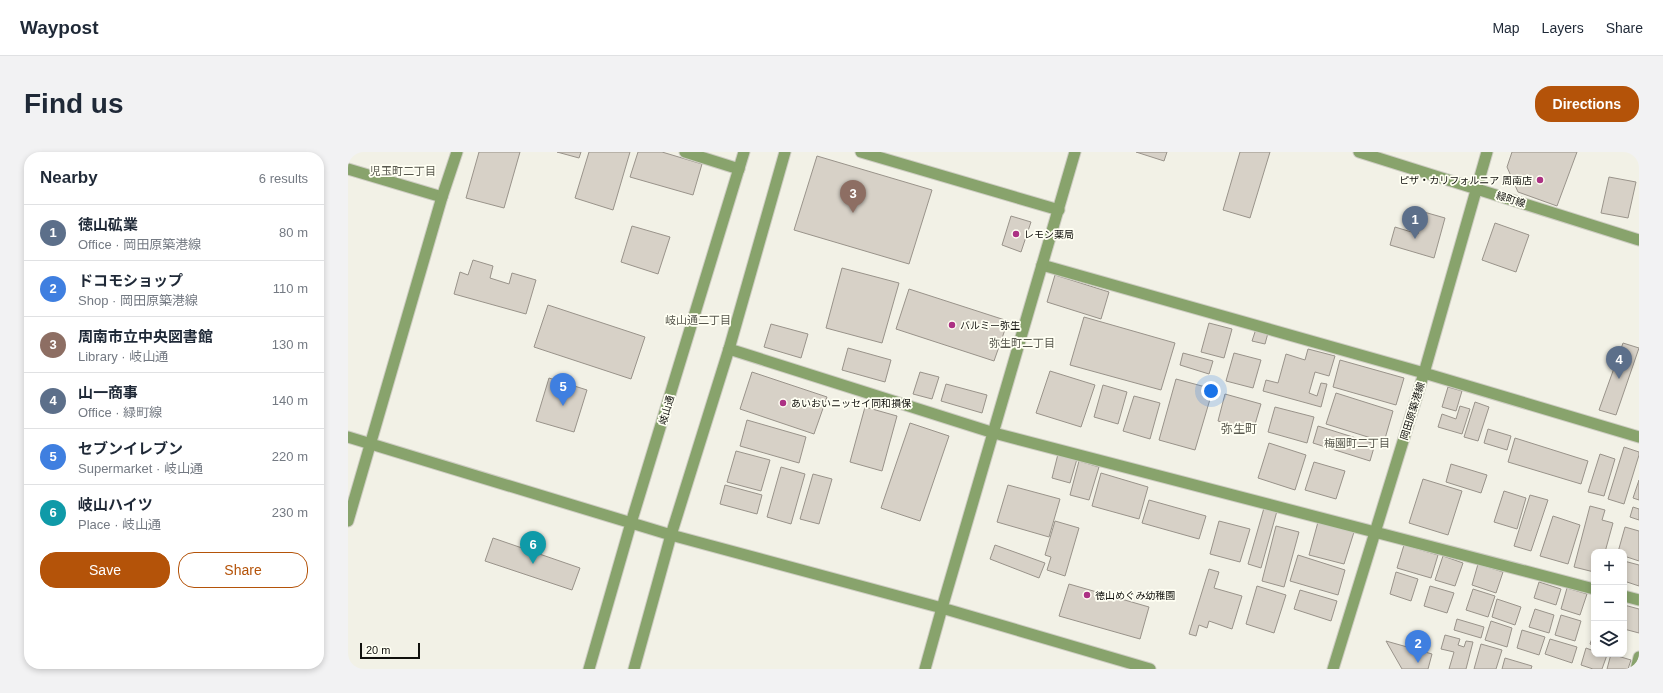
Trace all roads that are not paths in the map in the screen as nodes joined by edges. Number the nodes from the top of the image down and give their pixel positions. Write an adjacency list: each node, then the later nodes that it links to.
1 (457, 152): 12 (street)
2 (685, 152): 10 (street)
3 (744, 152): 10 (street, 岐山通)
4 (784, 152): 16 (street)
5 (861, 152): 13 (street)
6 (1075, 152): 13 (street)
7 (1359, 152): 11 (street, 緑町線)
8 (1487, 152): 11 (street, 岡田原築港線)
9 (348, 169): 12 (street)
10 (739, 169): 23 (street, 岐山通)
11 (1476, 188): 14 (street, 緑町線); 17 (street, 岡田原築港線)
12 (442, 197): 21 (street)
13 (1059, 210): 15 (street)
14 (1639, 240)
15 (1042, 265): 17 (street); 18 (street)
16 (729, 349): 18 (street); 25 (street)
17 (1424, 373): 20 (street); 24 (street, 岡田原築港線)
18 (994, 433): 24 (street); 29 (street)
19 (348, 437): 21 (street)
20 (1639, 437)
21 (372, 443): 22 (street); 23 (street)
22 (348, 520)
23 (631, 523): 25 (street); 31 (street, 岐山通)
24 (1376, 533): 26 (street); 35 (street, 岡田原築港線)
25 (670, 534): 29 (street); 32 (street)
26 (1591, 587)
27 (1627, 597): 28 (street)
28 (1639, 600)
29 (942, 608): 33 (street); 34 (street)
30 (1639, 657): 36 (street)
31 (589, 669)
32 (634, 669)
33 (925, 669)
34 (1150, 669)
35 (1333, 669)
36 (1636, 669)

